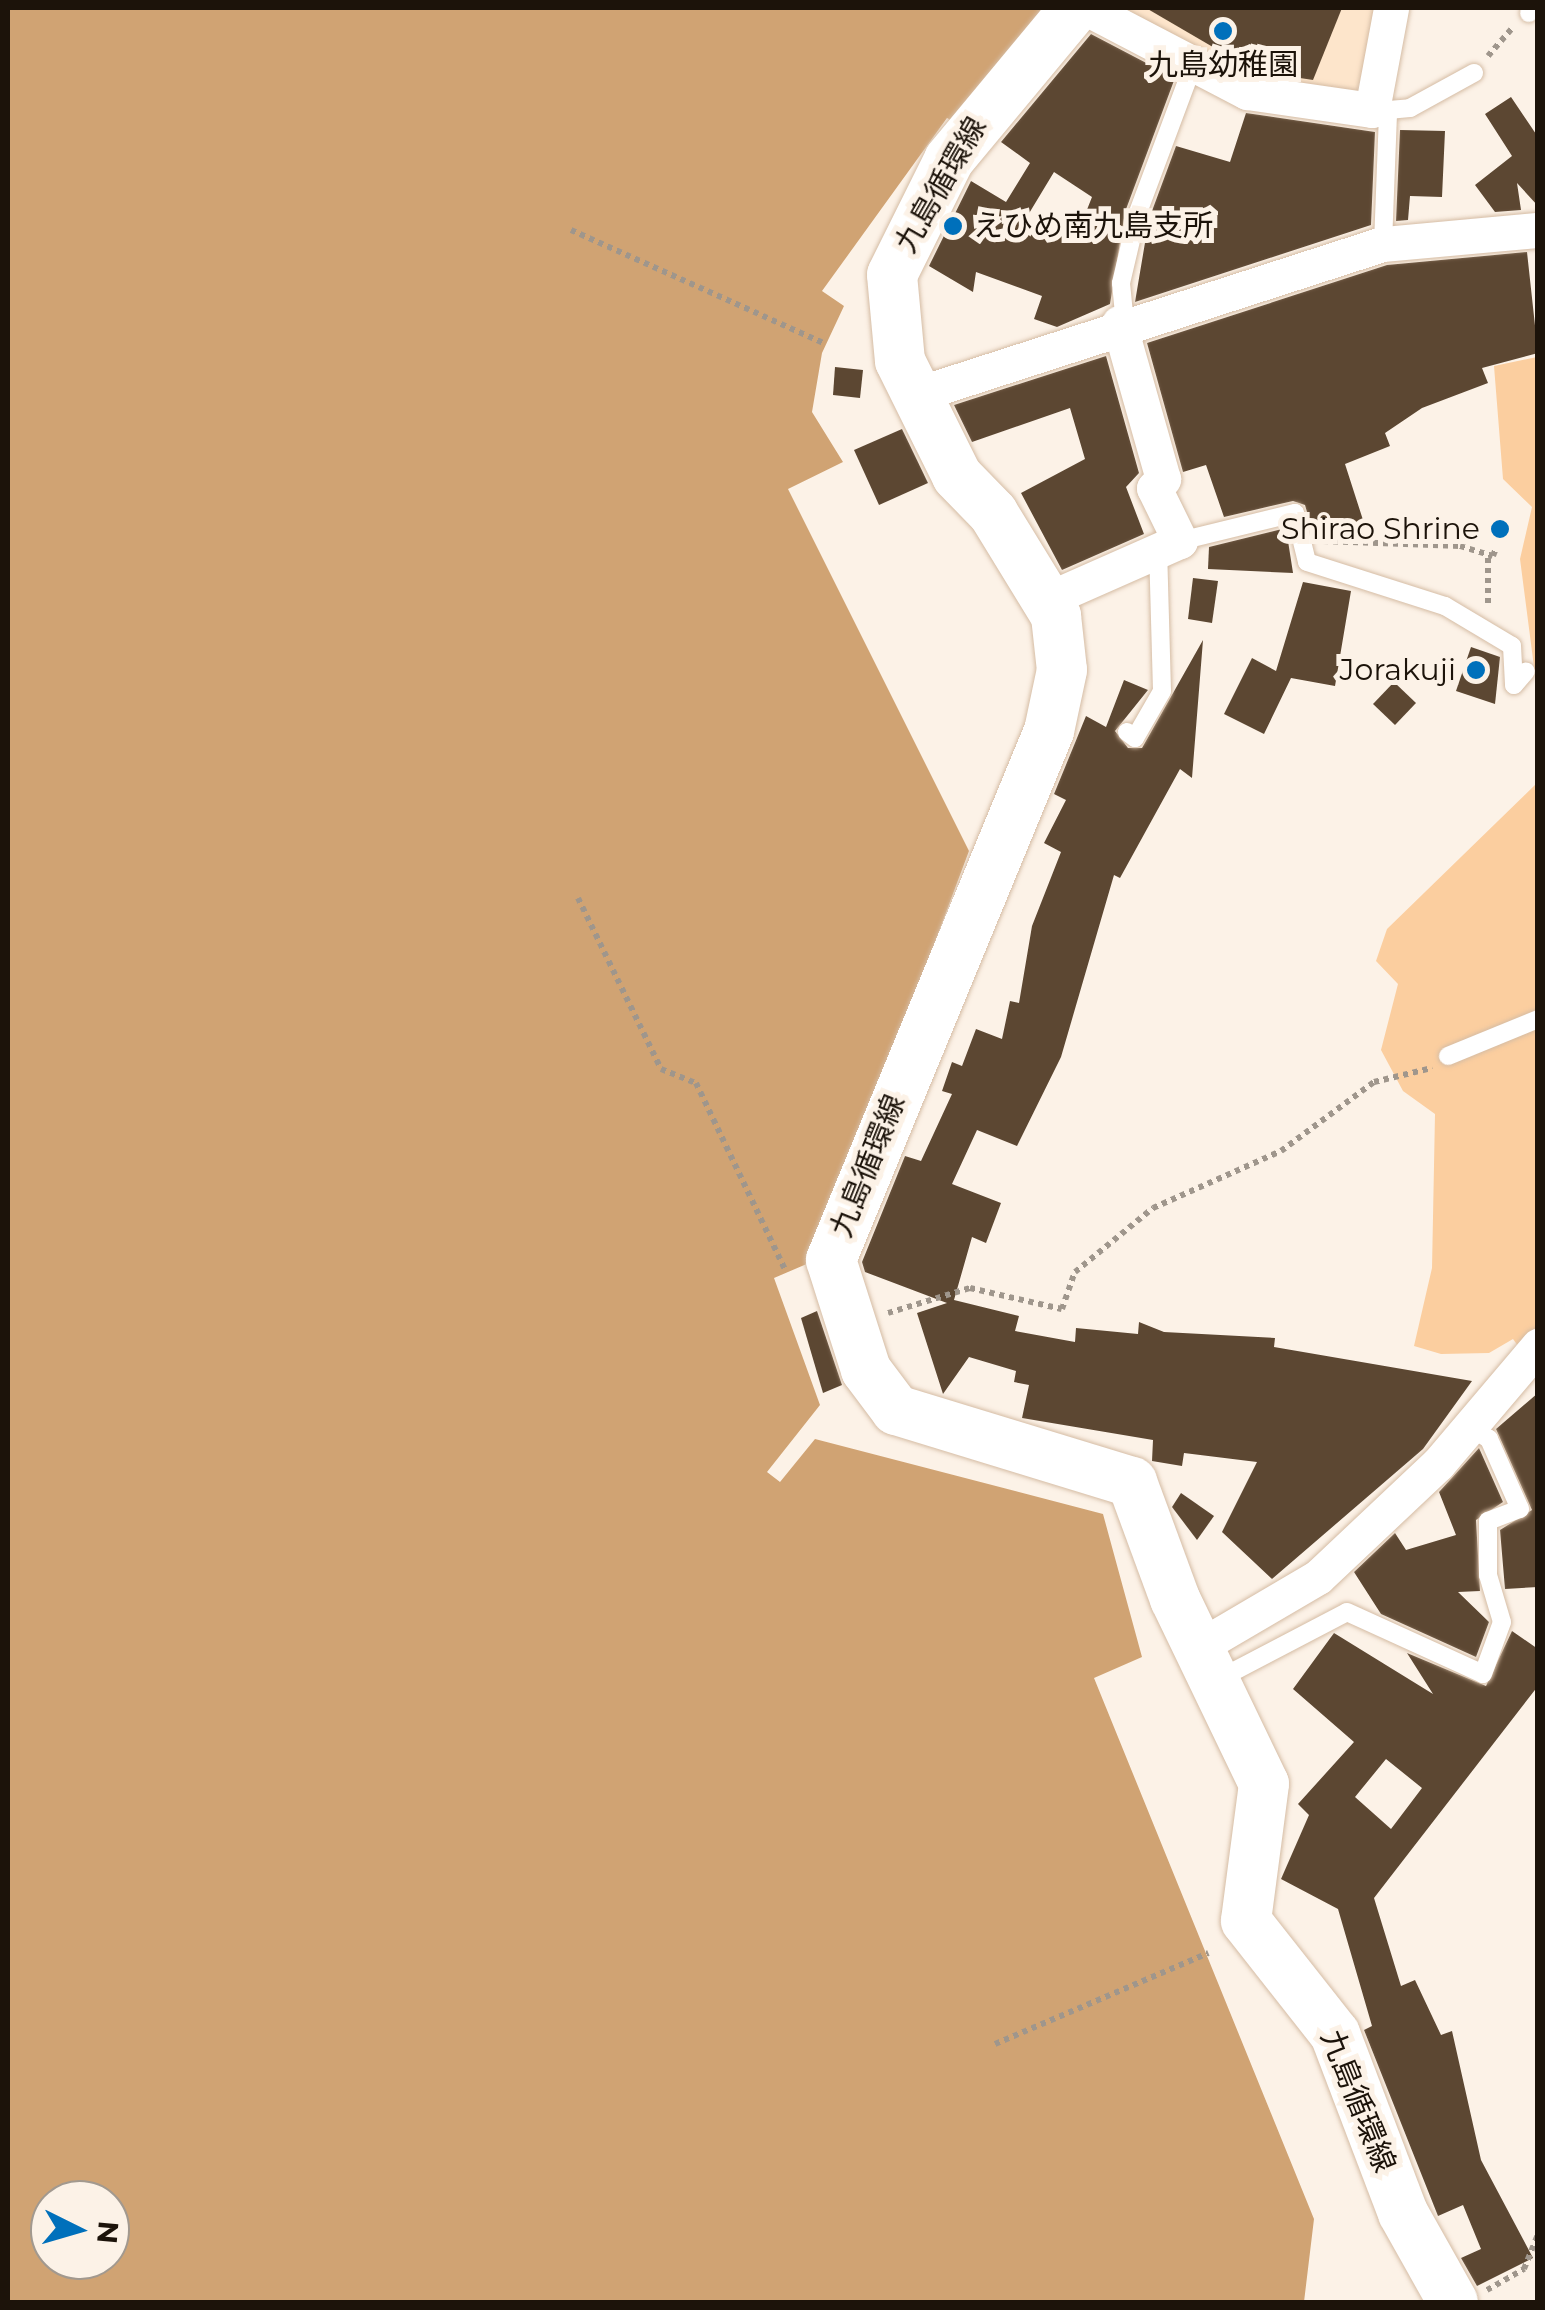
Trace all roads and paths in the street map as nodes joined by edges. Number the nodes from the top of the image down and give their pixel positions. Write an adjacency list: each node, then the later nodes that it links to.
1 (1075, 8): 13 (main road, 九島循環線)
2 (1086, 8): 5 (street)
3 (1391, 8): 7 (street)
4 (1530, 10): 6 (path)
5 (1192, 68): 7 (street); 11 (lane)
6 (1474, 72): 7 (lane)
7 (1380, 111): 10 (lane)
8 (572, 230): 12 (path)
9 (1538, 230): 10 (street)
10 (1382, 244): 11 (street)
11 (1122, 324): 13 (street); 15 (street)
12 (826, 344)
13 (915, 395): 19 (main road, 九島循環線)
14 (1307, 540): 15 (lane); 17 (path); 20 (lane)
15 (1169, 546): 19 (street); 21 (lane)
16 (1496, 548): 17 (path)
17 (1488, 554): 18 (path)
18 (1484, 568)
19 (1046, 600): 26 (main road, 九島循環線)
20 (1526, 672)
21 (1127, 732)
22 (578, 898): 25 (path)
23 (1538, 1020): 24 (lane)
24 (1448, 1056): 26 (path)
25 (786, 1272)
26 (849, 1325): 30 (main road, 九島循環線)
27 (1538, 1346): 28 (street)
28 (1468, 1426): 29 (lane); 30 (street)
29 (1529, 1507): 30 (lane)
30 (1206, 1665): 34 (main road, 九島循環線)
31 (1208, 1953): 32 (path)
32 (995, 2044)
33 (1538, 2236): 34 (path)
34 (1466, 2298)

